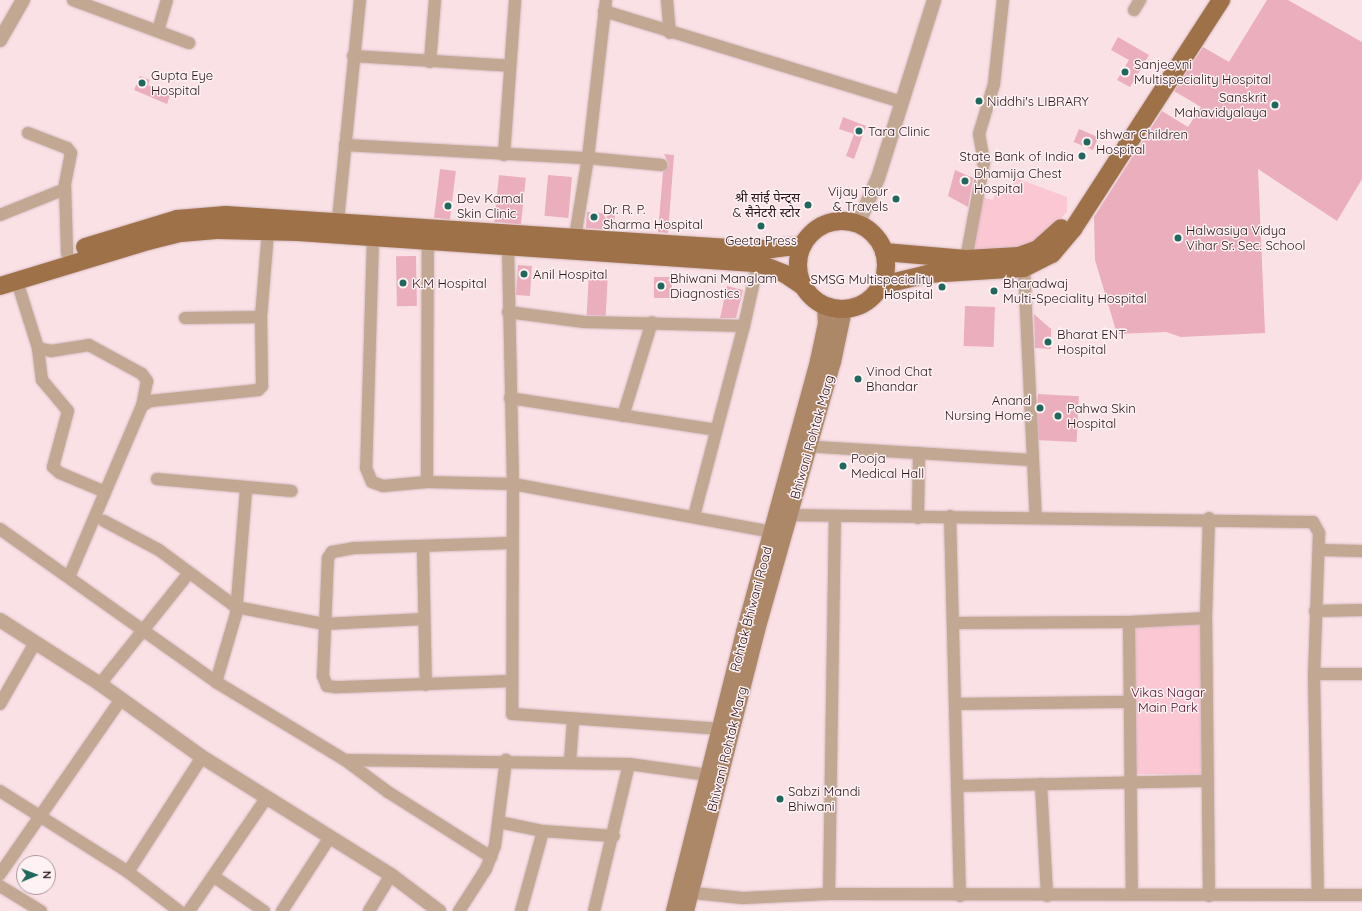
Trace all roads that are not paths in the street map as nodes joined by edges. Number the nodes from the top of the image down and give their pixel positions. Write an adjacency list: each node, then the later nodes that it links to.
1 (23, 0): 15 (street)
2 (73, 0): 13 (street)
3 (167, 0): 13 (street)
4 (360, 0): 17 (street)
5 (435, 0): 18 (street)
6 (516, 0): 19 (street)
7 (667, 0): 14 (street)
8 (934, 0): 20 (street)
9 (1003, 0): 38 (street)
10 (1209, 0): 38 (main road)
11 (1221, 0): 40 (main road)
12 (605, 6): 14 (street); 24 (street)
13 (158, 31): 16 (street)
14 (670, 33): 20 (street)
15 (0, 40)
16 (189, 43)
17 (353, 56): 18 (street); 22 (street)
18 (430, 62): 19 (street)
19 (510, 66): 23 (street)
20 (902, 102): 29 (street)
21 (28, 133): 26 (street)
22 (345, 145): 23 (street); 28 (street)
23 (504, 155): 24 (street)
24 (588, 158): 25 (street); 33 (street)
25 (662, 165)
26 (65, 189): 27 (street); 37 (street)
27 (0, 215)
28 (338, 220): 31 (main road); 37 (main road)
29 (858, 224): 34 (main road); 36 (main road)
30 (268, 231): 32 (main road); 42 (main road); 48 (street)
31 (428, 234): 32 (main road); 33 (main road); 35 (main road); 61 (street)
32 (373, 238): 61 (street)
33 (575, 238): 34 (main road)
34 (803, 245): 44 (main road)
35 (508, 246): 39 (main road); 47 (street)
36 (884, 252): 38 (main road); 43 (main road)
37 (67, 253): 41 (main road)
38 (966, 259)
39 (758, 263): 44 (main road); 51 (street)
40 (1024, 268): 43 (main road); 59 (street)
41 (0, 274)
42 (8, 283): 52 (street)
43 (882, 285): 46 (main road)
44 (803, 286): 45 (main road)
45 (825, 306): 46 (main road); 57 (main road)
46 (844, 310): 57 (main road, Bhiwani Rohtak Marg)
47 (508, 312): 50 (street); 53 (street)
48 (261, 317): 49 (street); 54 (street)
49 (185, 318)
50 (652, 322): 51 (street); 55 (street)
51 (744, 326): 56 (street)
52 (38, 348): 54 (street); 65 (street)
53 (510, 398): 55 (street); 62 (street)
54 (142, 406): 65 (street)
55 (623, 416): 56 (street)
56 (716, 430): 67 (street)
57 (801, 446): 58 (street); 66 (main road, Bhiwani Rohtak Marg)
58 (919, 453): 59 (street); 70 (street)
59 (1033, 460): 71 (street)
60 (157, 479): 63 (street)
61 (427, 482): 62 (street)
62 (513, 484): 67 (street); 76 (street)
63 (246, 489): 64 (street); 82 (street)
64 (290, 491)
65 (105, 492): 81 (street)
66 (783, 515): 69 (street); 75 (main road, Rohtak Bhiwani Road); 128 (main road, Bhiwani Rohtak Marg)
67 (694, 516): 75 (street)
68 (950, 516): 70 (street); 71 (street); 89 (street)
69 (835, 517): 70 (street); 130 (street)
70 (918, 518)
71 (1036, 518): 72 (street)
72 (1209, 518): 78 (street); 85 (street)
73 (104, 521): 80 (street)
74 (0, 529): 81 (street)
75 (772, 532): 104 (main road, Rohtak Bhiwani Road)
76 (512, 544): 77 (street); 96 (street)
77 (423, 547): 86 (street); 90 (street)
78 (1319, 550): 79 (street); 84 (street)
79 (1362, 551)
80 (189, 573): 82 (street); 91 (street)
81 (68, 577): 91 (street)
82 (236, 607): 90 (street); 95 (street)
83 (1362, 610): 84 (street)
84 (1315, 611): 93 (street)
85 (1206, 618): 88 (street); 111 (street)
86 (424, 619): 90 (street); 98 (street)
87 (0, 620): 92 (street)
88 (1129, 622): 89 (street); 100 (street)
89 (953, 623): 102 (street)
90 (324, 624): 98 (street)
91 (143, 629): 95 (street); 97 (street)
92 (35, 643): 97 (street); 101 (street)
93 (1314, 674): 94 (street); 131 (street)
94 (1362, 674)
95 (216, 682): 106 (street)
96 (511, 682): 98 (street); 103 (street)
97 (100, 684): 99 (street)
98 (426, 685)
99 (120, 701): 105 (street); 117 (street)
100 (1130, 702): 102 (street); 112 (street)
101 (0, 704)
102 (956, 704): 114 (street)
103 (573, 721): 104 (street); 108 (street)
104 (719, 729): 110 (main road, Rohtak Bhiwani Road)
105 (202, 757): 116 (street); 123 (street)
106 (345, 760): 107 (street); 122 (street)
107 (506, 760): 108 (street); 118 (street)
108 (570, 762): 109 (street)
109 (629, 764): 110 (street); 120 (street)
110 (708, 775): 128 (main road, Rohtak Bhiwani Road)
111 (1207, 781): 112 (street); 135 (street)
112 (1131, 782): 113 (street); 129 (street)
113 (1041, 784): 114 (street); 134 (street)
114 (958, 786): 133 (street)
115 (0, 791): 117 (street)
116 (267, 797): 121 (street); 126 (street)
117 (40, 817): 123 (street); 124 (street)
118 (499, 822): 119 (street); 122 (street)
119 (543, 831): 120 (street); 144 (street)
120 (614, 836): 145 (street)
121 (330, 837): 125 (street); 140 (street)
122 (491, 857): 143 (street)
123 (128, 872): 137 (street)
124 (0, 874)
125 (391, 875): 141 (street); 142 (street)
126 (213, 876): 138 (street); 139 (street)
127 (0, 886): 136 (street)
128 (684, 892): 130 (street); 146 (main road, Rohtak Bhiwani Road); 147 (main road, Bhiwani Rohtak Marg)
129 (1132, 893): 134 (street); 135 (street)
130 (829, 894): 133 (street)
131 (1318, 895): 132 (street); 135 (street)
132 (1362, 895)
133 (960, 896): 134 (street)
134 (1047, 896)
135 (1209, 896)
136 (41, 911)
137 (179, 911)
138 (189, 911)
139 (264, 911)
140 (282, 911)
141 (369, 911)
142 (439, 911)
143 (459, 911)
144 (521, 911)
145 (594, 911)
146 (674, 911)
147 (686, 911)

